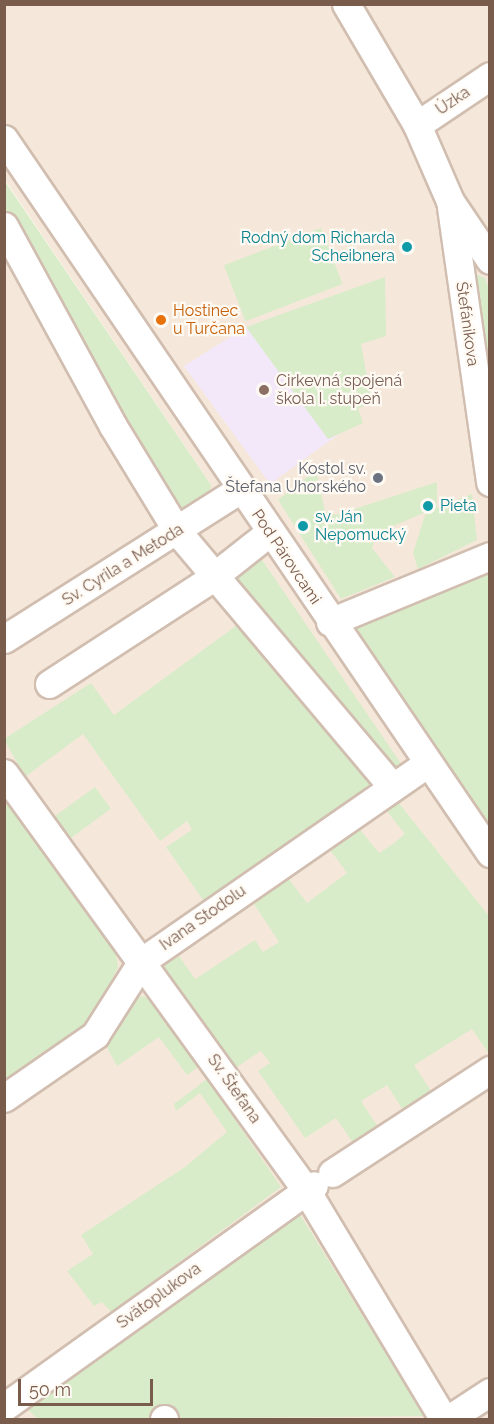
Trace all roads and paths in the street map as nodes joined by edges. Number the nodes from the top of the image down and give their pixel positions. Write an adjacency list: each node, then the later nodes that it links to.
1 (346, 4): 3 (street, Štefánikova)
2 (489, 76): 3 (street, Úzka)
3 (417, 125): 5 (street, Štefánikova)
4 (4, 139): 10 (street, Pod Párovcami)
5 (450, 201): 7 (street, Štefánikova); 8 (street, Štefánikova)
6 (4, 226): 11 (street)
7 (489, 260)
8 (484, 406): 9 (street, Štefánikova)
9 (489, 482)
10 (240, 489): 11 (street, Sv. Cyrila a Metoda); 12 (street, Pod Párovcami)
11 (177, 531): 14 (street); 16 (street, Sv. Cyrila a Metoda)
12 (270, 532): 14 (street); 15 (street, Pod Párovcami)
13 (489, 556): 15 (street)
14 (215, 575): 17 (street); 20 (street)
15 (330, 622): 18 (street, Pod Párovcami)
16 (4, 639)
17 (49, 684)
18 (428, 763): 20 (street, Ivana Stodolu); 21 (street, Pod Párovcami)
19 (4, 773): 22 (street, Sv. Štefana)
20 (392, 786): 22 (street, Ivana Stodolu)
21 (489, 853)
22 (142, 961): 24 (street, Ivana Stodolu); 25 (street, Sv. Štefana)
23 (489, 1070): 25 (street, Svätoplukova)
24 (4, 1098)
25 (317, 1182): 27 (street, Svätoplukova); 30 (street, Sv. Štefana)
26 (489, 1392): 30 (street)
27 (4, 1407)
28 (4, 1413): 29 (street)
29 (12, 1419)
30 (446, 1419)

